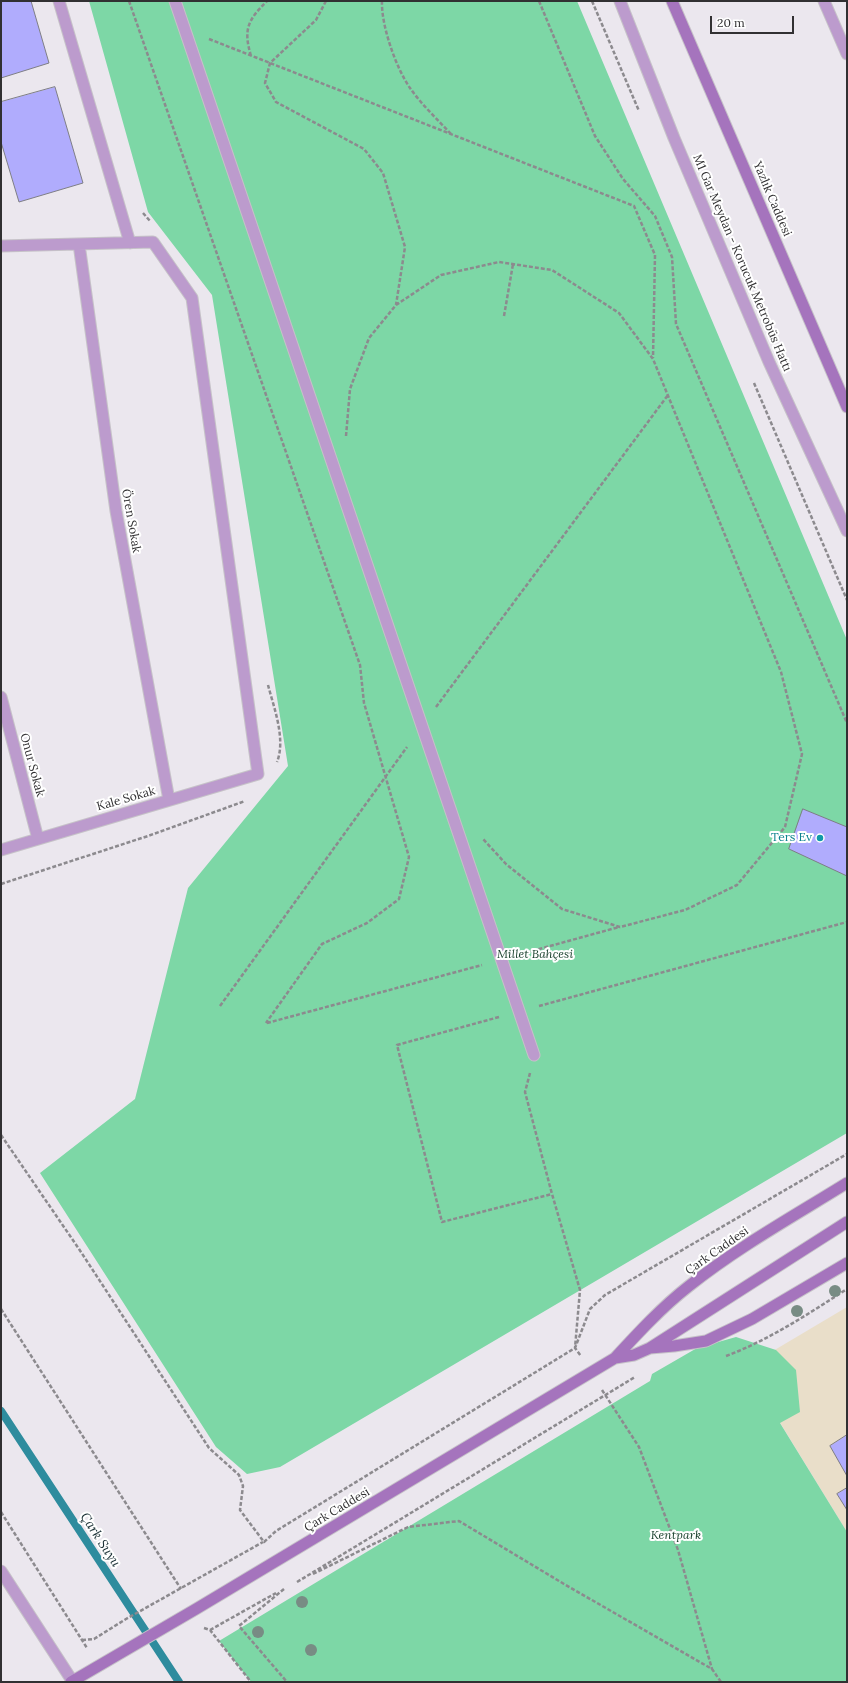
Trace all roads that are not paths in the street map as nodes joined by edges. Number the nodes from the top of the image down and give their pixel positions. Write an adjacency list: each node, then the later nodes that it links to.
1 (58, 1): 7 (street)
2 (175, 1): 16 (street)
3 (620, 1): 11 (street, M1 Gar Meydan - Korucuk Metrobüs Hattı)
4 (672, 1): 10 (main road, Yazlık Caddesi)
5 (824, 1): 6 (street)
6 (847, 54)
7 (130, 243): 8 (street); 13 (street, Kale Sokak)
8 (79, 244): 9 (street); 13 (street, Ören Sokak)
9 (1, 246)
10 (847, 407)
11 (847, 531)
12 (1, 697): 14 (street, Onur Sokak)
13 (169, 800): 14 (street, Kale Sokak)
14 (38, 839): 15 (street, Kale Sokak)
15 (1, 850)
16 (534, 1055)
17 (847, 1183): 21 (main road, Çark Caddesi)
18 (847, 1222): 20 (main road, Çark Caddesi)
19 (847, 1263): 20 (main road)
20 (650, 1348): 21 (main road, Çark Caddesi)
21 (616, 1358): 23 (main road, Çark Caddesi)
22 (1, 1571): 23 (street)
23 (72, 1682)

